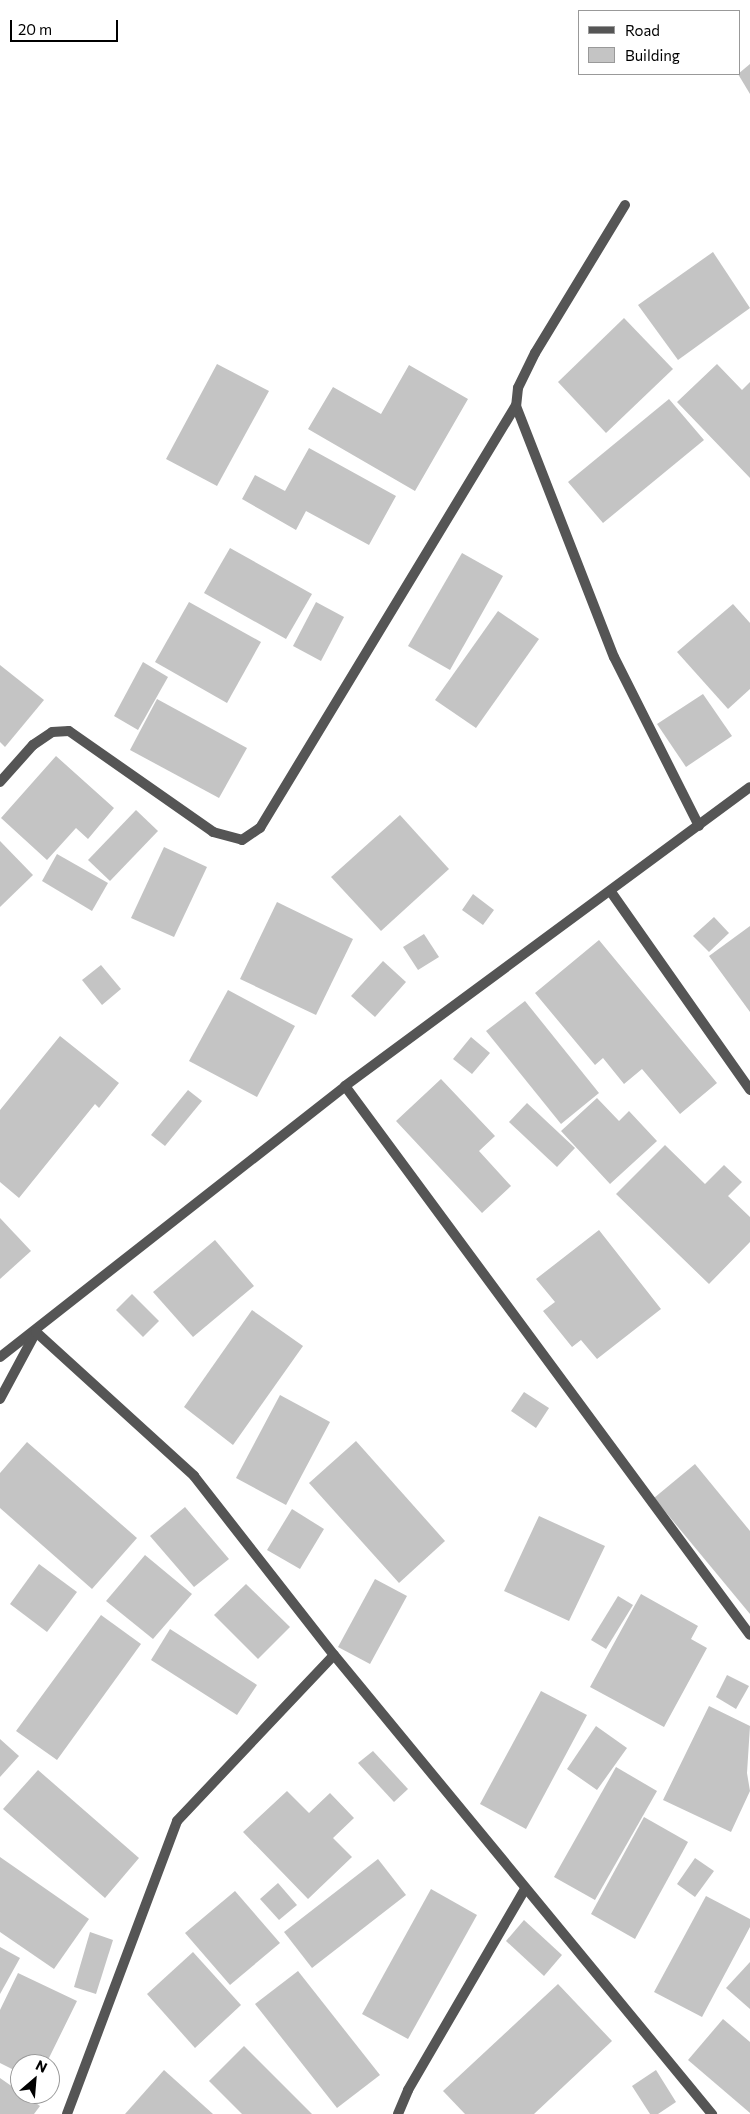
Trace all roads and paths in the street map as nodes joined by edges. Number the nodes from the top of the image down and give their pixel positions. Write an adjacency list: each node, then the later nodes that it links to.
1 (624, 205): 2 (street)
2 (516, 406): 3 (street); 5 (street)
3 (0, 782)
4 (750, 787): 5 (street)
5 (699, 826): 6 (street)
6 (611, 892): 7 (street); 8 (street)
7 (345, 1086): 9 (street); 12 (street)
8 (750, 1090)
9 (36, 1332): 10 (street); 11 (street); 13 (street)
10 (0, 1357)
11 (0, 1399)
12 (750, 1635)
13 (334, 1654): 14 (street); 15 (street)
14 (525, 1889): 16 (street); 17 (street)
15 (67, 2114)
16 (398, 2114)
17 (712, 2114)

